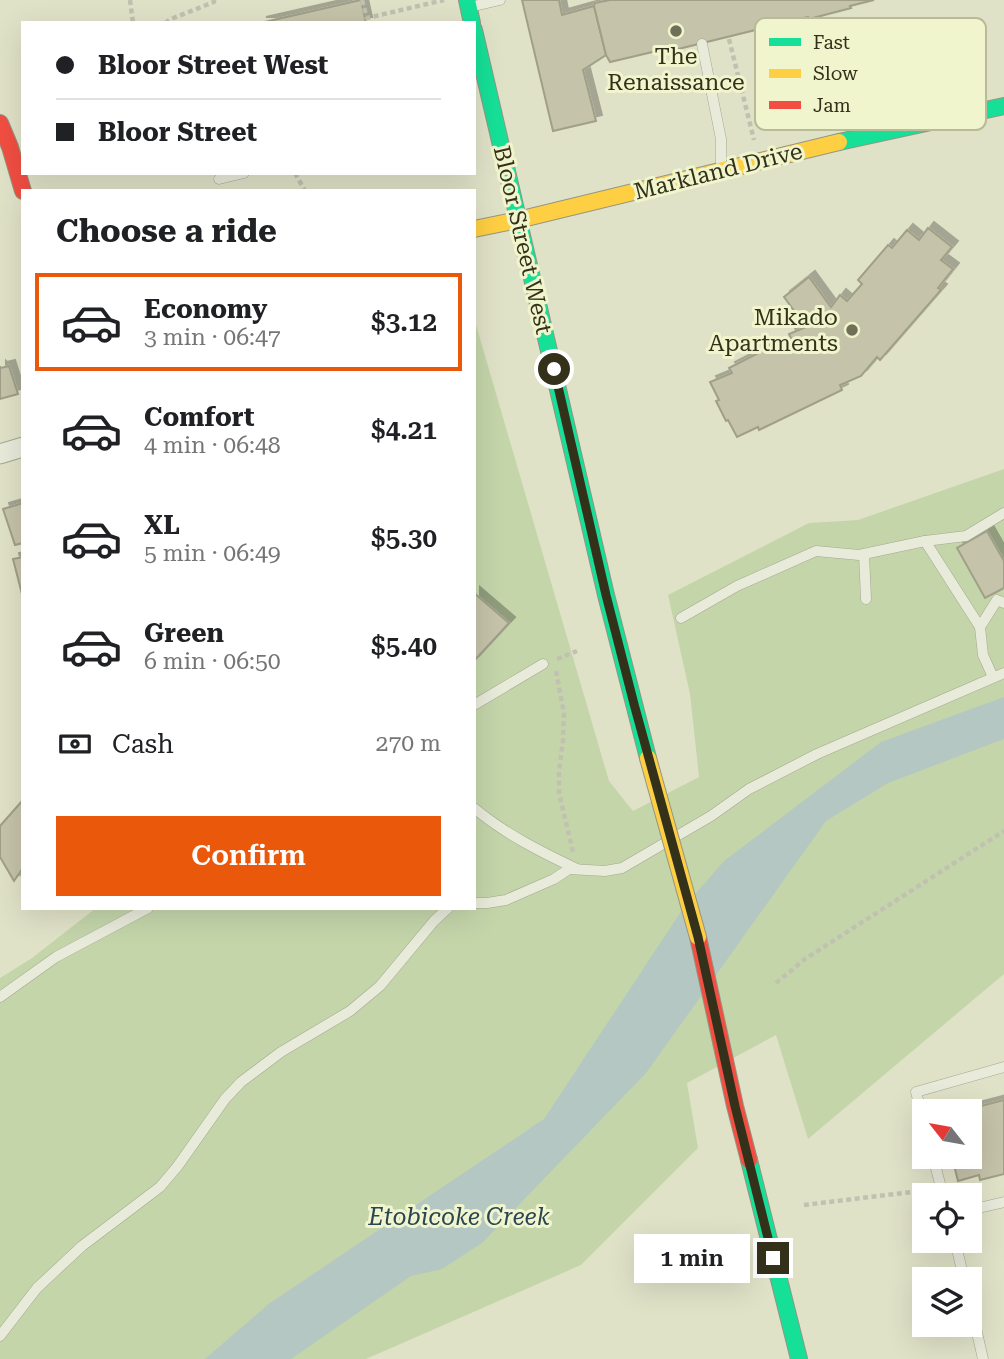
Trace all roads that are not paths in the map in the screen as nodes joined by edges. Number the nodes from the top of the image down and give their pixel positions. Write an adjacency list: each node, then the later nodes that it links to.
1 (500, 0): 2 (lane)
2 (470, 10)
3 (476, 39): 11 (main road, Bloor Street West)
4 (702, 44): 9 (lane)
5 (1004, 106): 6 (main road, Markland Drive)
6 (986, 110)
7 (0, 123): 10 (main road)
8 (893, 130): 9 (main road, Markland Drive)
9 (721, 171): 11 (main road, Markland Drive)
10 (22, 189)
11 (518, 220): 12 (main road, Markland Drive); 38 (main road, Bloor Street West, bridge)
12 (476, 229)
13 (21, 448): 14 (street)
14 (0, 454)
15 (1004, 513): 16 (lane)
16 (925, 541): 17 (lane); 21 (lane)
17 (864, 554): 18 (lane); 20 (lane)
18 (866, 599)
19 (1004, 603): 21 (lane)
20 (681, 618)
21 (979, 627): 24 (lane)
22 (543, 664): 25 (lane)
23 (1004, 673): 24 (lane)
24 (993, 677): 27 (lane)
25 (476, 704)
26 (476, 810): 27 (lane)
27 (577, 870): 28 (lane)
28 (476, 903)
29 (144, 910): 31 (lane)
30 (446, 910): 36 (lane)
31 (0, 997)
32 (1004, 1068): 33 (lane)
33 (918, 1099)
34 (1004, 1202): 35 (lane)
35 (982, 1207)
36 (0, 1336)
37 (978, 1337): 39 (lane)
38 (799, 1359)
39 (983, 1359)

